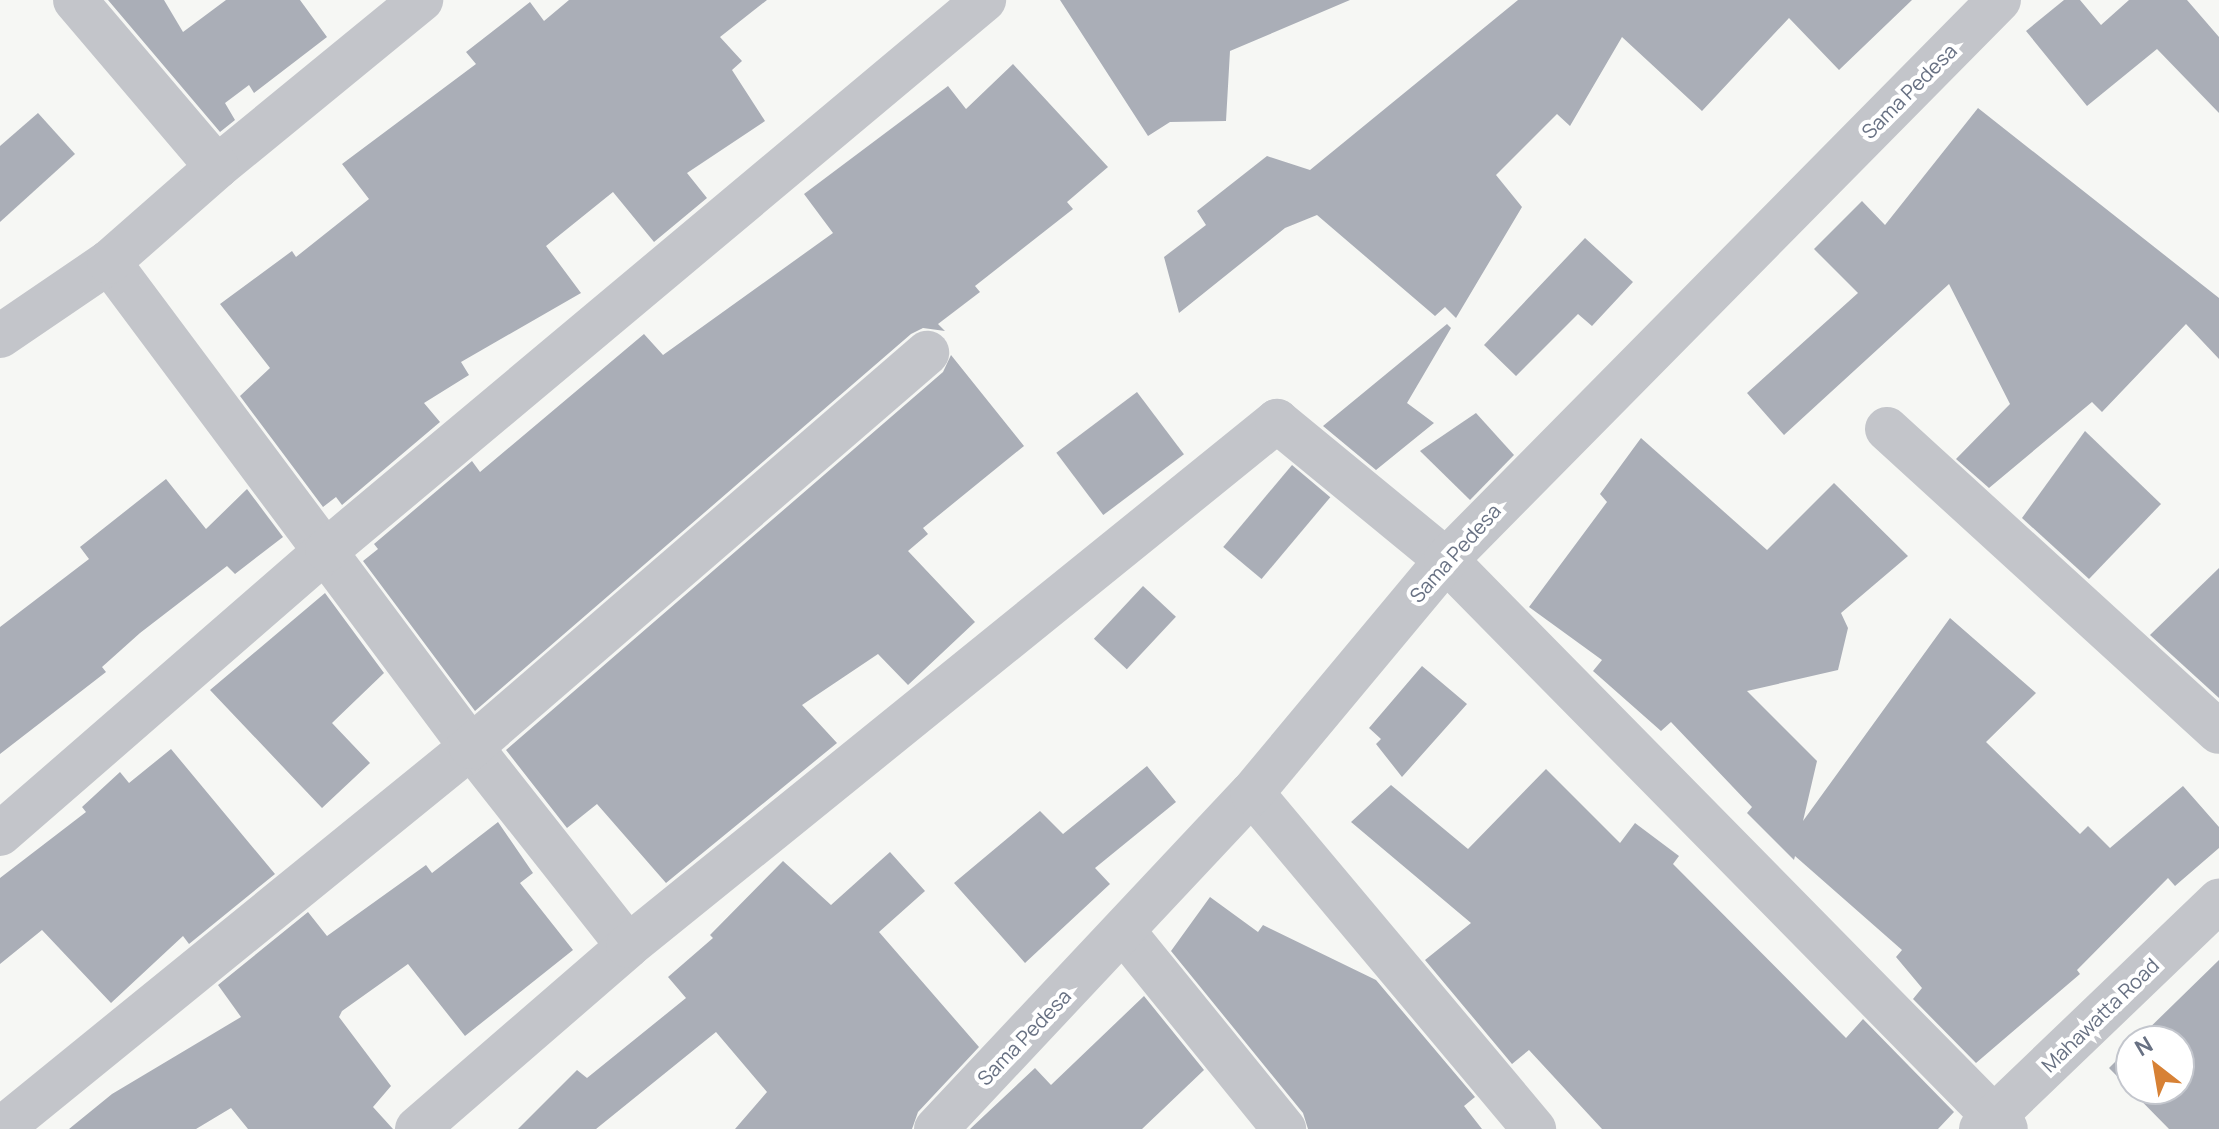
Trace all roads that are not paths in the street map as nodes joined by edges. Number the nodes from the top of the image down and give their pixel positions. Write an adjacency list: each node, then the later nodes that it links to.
1 (75, 0): 5 (street)
2 (421, 0): 5 (street)
3 (984, 0): 10 (street)
4 (1999, 0): 11 (street, Sama Pedesa)
5 (217, 167): 6 (street)
6 (109, 262): 7 (street); 10 (street)
7 (0, 336)
8 (927, 353): 13 (street)
9 (1887, 429): 12 (street)
10 (327, 550): 13 (street); 15 (street)
11 (1446, 560): 14 (street, Sama Pedesa); 18 (street); 19 (street)
12 (2219, 732)
13 (471, 747): 18 (street); 20 (street)
14 (1252, 793): 17 (street, Sama Pedesa); 24 (street)
15 (0, 834)
16 (2219, 901): 19 (street, Mahawatta Road)
17 (1124, 932): 22 (street, Sama Pedesa); 23 (street)
18 (628, 946): 21 (street)
19 (1994, 1124)
20 (1, 1129)
21 (417, 1129)
22 (936, 1129)
23 (1284, 1129)
24 (1534, 1129)

